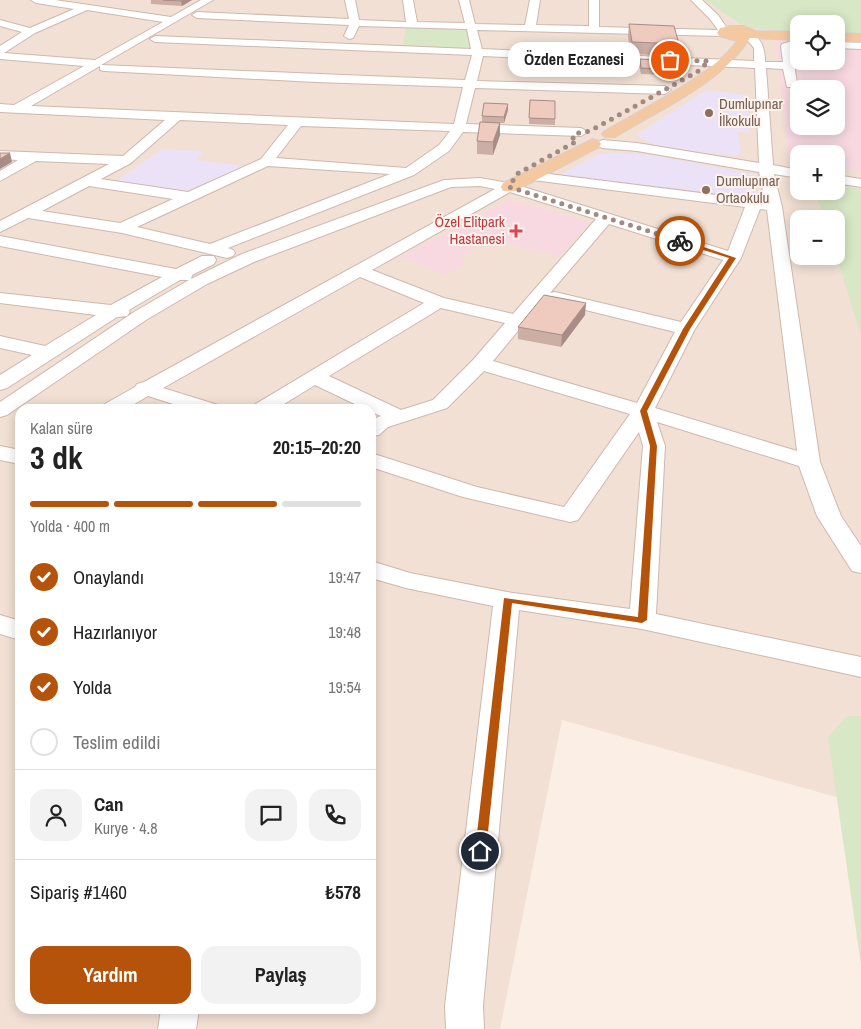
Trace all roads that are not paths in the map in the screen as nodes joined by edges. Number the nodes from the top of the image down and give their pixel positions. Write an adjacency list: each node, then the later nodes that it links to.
1 (36, 0): 10 (street)
2 (98, 0): 10 (street)
3 (350, 0): 13 (street)
4 (408, 0): 15 (street)
5 (464, 0): 16 (street)
6 (535, 0): 17 (street)
7 (594, 0): 18 (street)
8 (696, 0): 20 (street)
9 (212, 2): 11 (street); 12 (street)
10 (85, 7): 12 (street); 19 (street)
11 (197, 15): 13 (street); 25 (street)
12 (172, 20): 36 (street)
13 (355, 22): 15 (street); 29 (street)
14 (0, 24): 19 (street)
15 (412, 25): 16 (street)
16 (473, 27): 17 (street); 31 (street)
17 (530, 28): 18 (street)
18 (594, 30): 20 (street)
19 (31, 32): 30 (street)
20 (724, 33): 21 (main road); 33 (main road)
21 (749, 35): 23 (main road); 33 (main road); 34 (street)
22 (845, 37): 24 (main road)
23 (790, 38)
24 (861, 38)
25 (155, 39): 29 (street); 36 (street)
26 (790, 42): 35 (street)
27 (845, 45): 28 (street)
28 (861, 46)
29 (344, 48): 31 (street); 37 (street)
30 (0, 51)
31 (478, 53): 33 (street); 39 (street)
32 (0, 56): 36 (street)
33 (716, 62): 34 (street); 40 (main road); 48 (main road)
34 (758, 63): 35 (street); 53 (street)
35 (788, 64): 38 (street)
36 (99, 66): 37 (street); 42 (street); 43 (street)
37 (316, 79): 39 (street)
38 (790, 80)
39 (471, 84): 40 (street); 47 (street)
40 (665, 90): 48 (main road)
41 (0, 108): 42 (street)
42 (17, 108): 43 (street); 44 (street)
43 (38, 109): 45 (street)
44 (0, 115)
45 (177, 116): 46 (street); 51 (street)
46 (296, 122): 47 (street); 52 (street)
47 (459, 128): 48 (street); 55 (street)
48 (593, 137): 53 (street); 58 (main road); 64 (main road)
49 (0, 155): 50 (street)
50 (34, 156): 51 (street); 60 (street)
51 (126, 160): 61 (street)
52 (266, 162): 55 (street); 65 (street)
53 (767, 166): 54 (street); 56 (street); 67 (street)
54 (790, 167)
55 (409, 172): 73 (street)
56 (790, 172)
57 (845, 173): 59 (street)
58 (534, 176): 64 (main road); 66 (street)
59 (861, 176)
60 (0, 177)
61 (86, 181): 65 (street); 68 (street)
62 (845, 181): 63 (street)
63 (861, 183)
64 (509, 187): 69 (street); 74 (street); 76 (street)
65 (191, 196): 71 (street)
66 (754, 204): 67 (street); 75 (street)
67 (774, 207): 106 (street)
68 (25, 213): 70 (street); 71 (street)
69 (606, 217): 75 (street); 79 (street)
70 (0, 227)
71 (122, 228): 73 (street)
72 (0, 241): 77 (street)
73 (220, 250): 74 (street); 77 (street)
74 (248, 258): 78 (street)
75 (733, 258): 87 (street)
76 (360, 271): 82 (street); 93 (street)
77 (177, 275): 78 (street); 83 (street)
78 (201, 280): 84 (street)
79 (541, 293): 86 (street); 87 (street)
80 (0, 298): 81 (street)
81 (25, 301): 83 (street); 85 (street)
82 (438, 302): 86 (street); 91 (street)
83 (115, 311): 84 (street); 89 (street)
84 (140, 316): 99 (street)
85 (0, 317)
86 (518, 321): 90 (street)
87 (686, 329): 100 (street)
88 (0, 342): 89 (street)
89 (49, 353): 92 (street)
90 (480, 364): 100 (street); 101 (street)
91 (314, 377): 96 (street); 97 (street)
92 (0, 384)
93 (144, 388): 94 (street); 95 (street)
94 (118, 404)
95 (195, 404)
96 (269, 404)
97 (371, 404)
98 (376, 407): 101 (street)
99 (0, 410)
100 (643, 411): 105 (street); 106 (street); 110 (street)
101 (398, 417): 102 (street)
102 (376, 426)
103 (0, 454): 104 (street)
104 (15, 456)
105 (376, 462)
106 (809, 462): 107 (street)
107 (861, 566)
108 (376, 571): 109 (street)
109 (508, 600): 110 (street); 116 (street)
110 (642, 620): 113 (street)
111 (0, 624): 112 (street)
112 (15, 629)
113 (861, 667)
114 (179, 1014): 115 (street)
115 (177, 1029)
116 (465, 1029)

